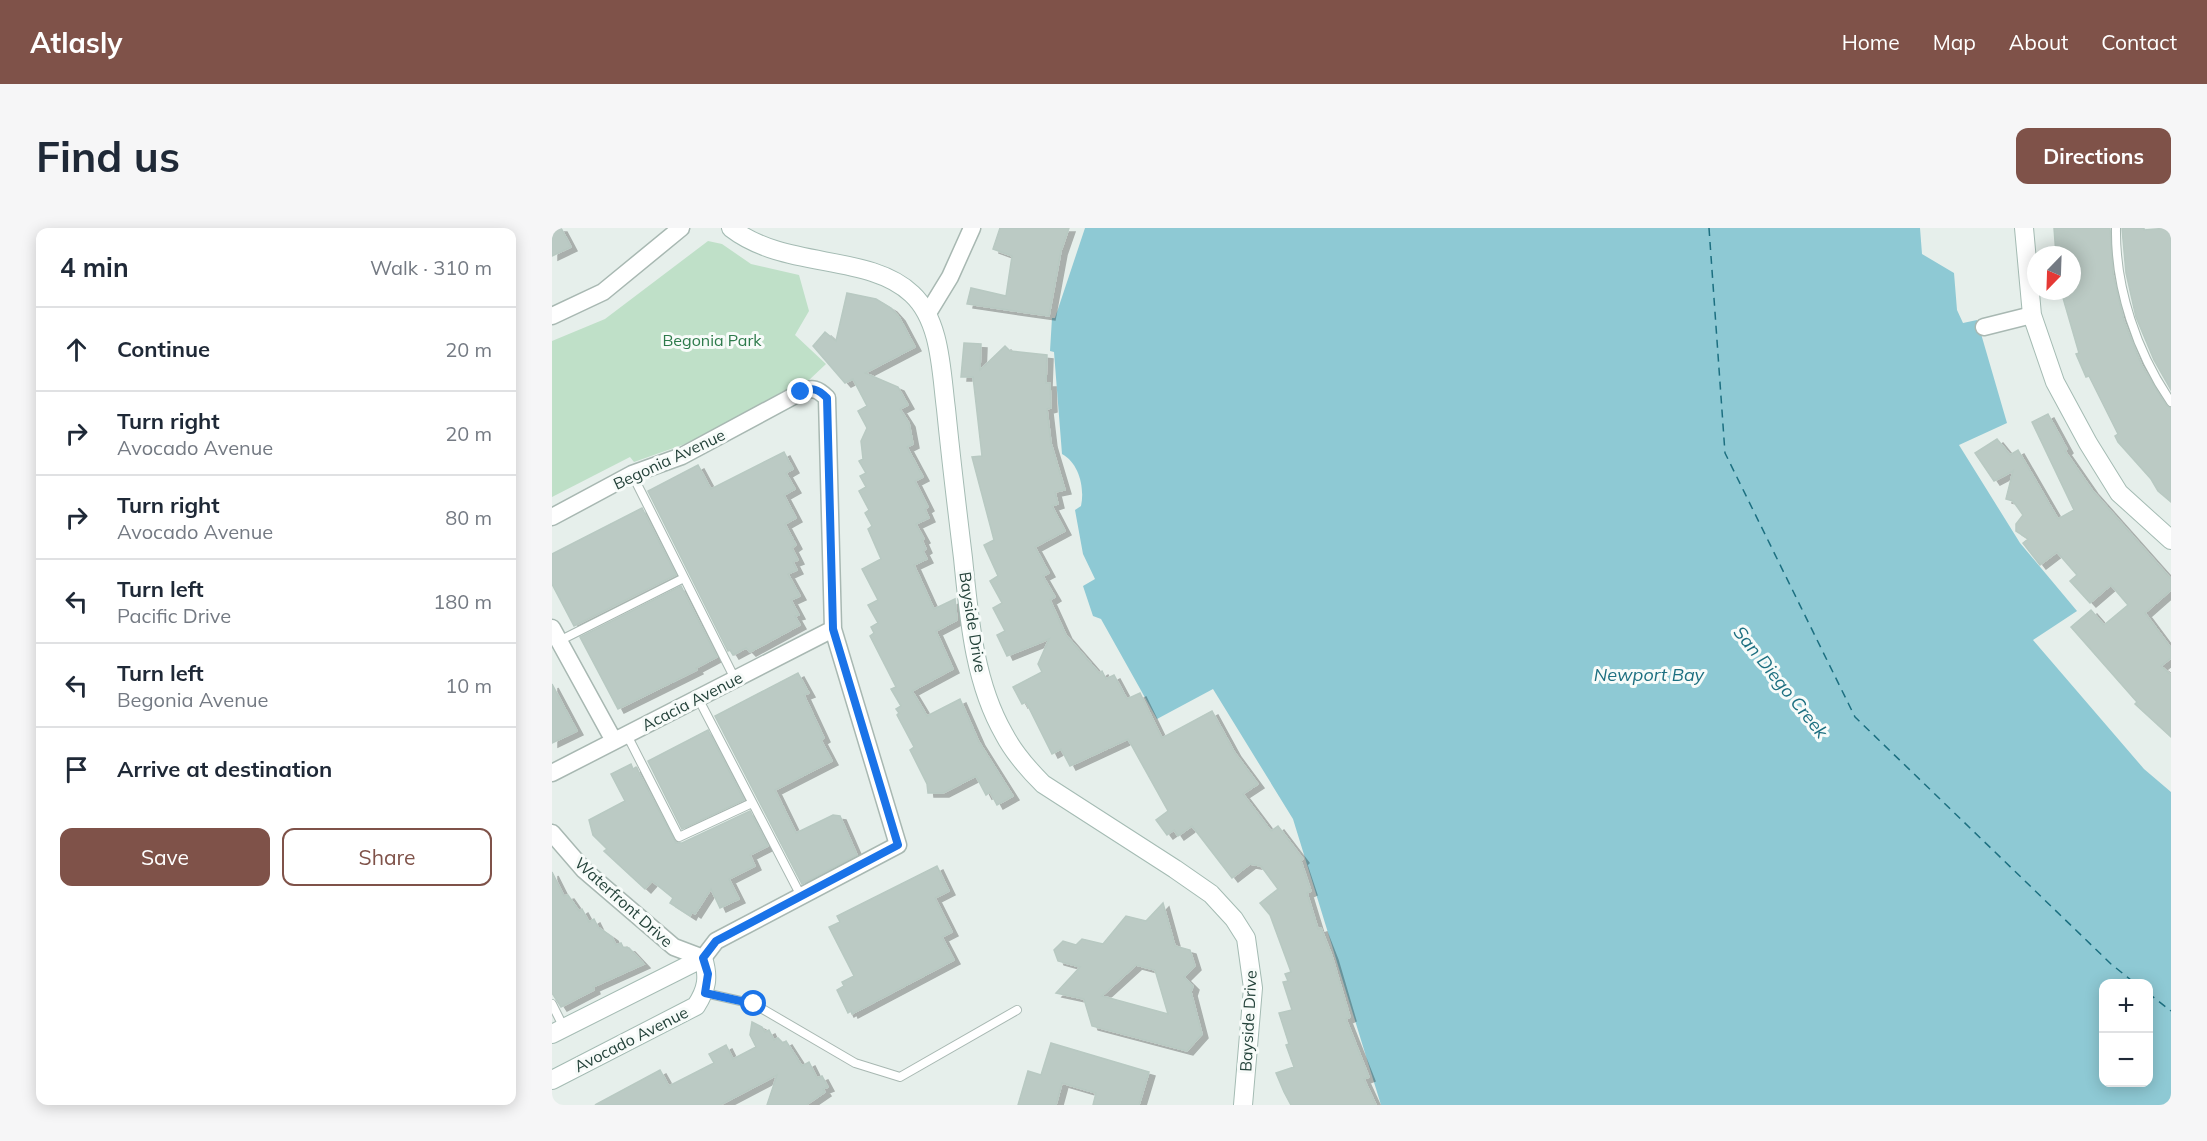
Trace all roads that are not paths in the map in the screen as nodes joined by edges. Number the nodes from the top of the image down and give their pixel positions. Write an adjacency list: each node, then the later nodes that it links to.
1 (681, 228): 8 (street)
2 (731, 228): 6 (main road, Bayside Drive)
3 (972, 228): 6 (street)
4 (2024, 228): 7 (main road)
5 (2116, 228): 10 (lane)
6 (928, 313): 30 (main road, Bayside Drive)
7 (2032, 315): 9 (street); 13 (main road)
8 (552, 316)
9 (1984, 327)
10 (2171, 402)
11 (632, 474): 12 (street, Begonia Avenue); 14 (lane); 15 (street, Begonia Avenue)
12 (552, 517)
13 (2171, 540)
14 (684, 578): 16 (lane); 17 (lane)
15 (833, 629): 17 (street, Acacia Avenue); 23 (street)
16 (554, 638): 19 (street)
17 (735, 680): 18 (street, Acacia Avenue)
18 (699, 698): 19 (street, Acacia Avenue); 21 (lane)
19 (621, 738): 20 (street, Acacia Avenue); 21 (lane)
20 (552, 773)
21 (752, 803): 23 (lane)
22 (552, 833): 24 (street, Waterfront Drive)
23 (801, 896): 24 (street)
24 (703, 958): 25 (main road, Avocado Avenue); 28 (main road)
25 (705, 993): 27 (lane); 29 (main road, Avocado Avenue)
26 (552, 1004): 28 (lane)
27 (1017, 1010)
28 (558, 1031)
29 (552, 1080)
30 (1243, 1105)

